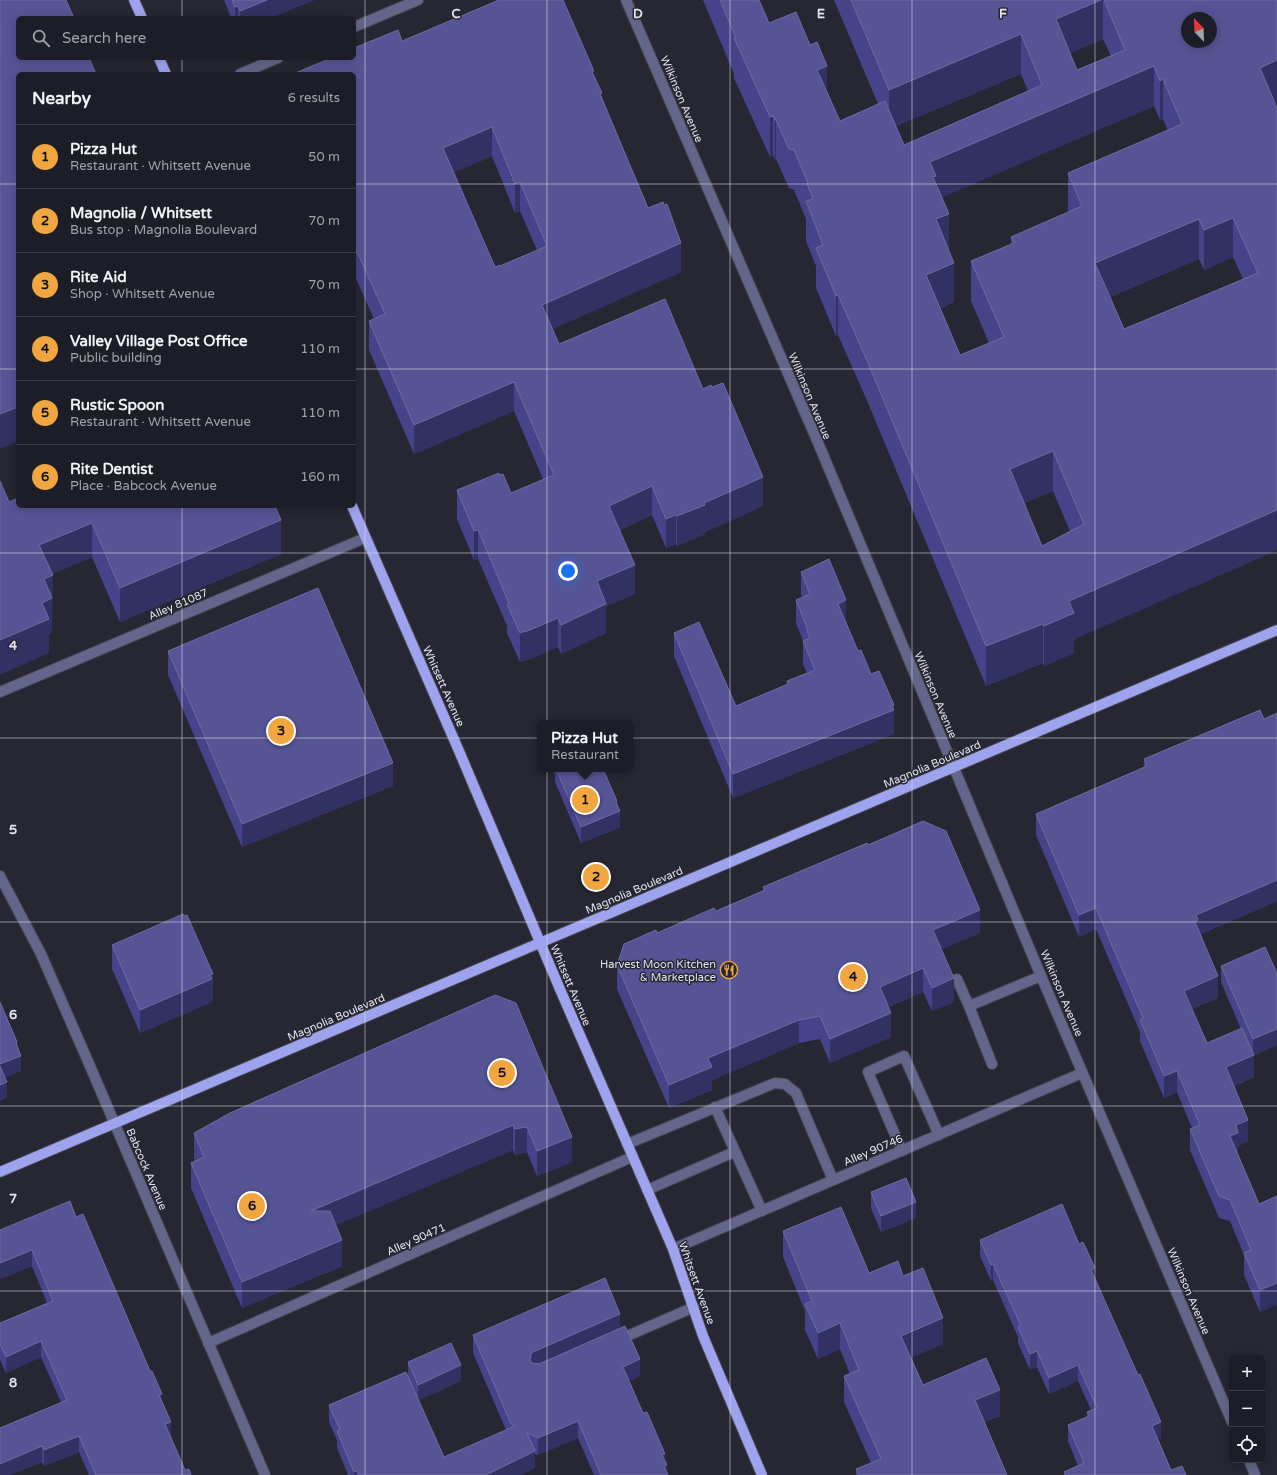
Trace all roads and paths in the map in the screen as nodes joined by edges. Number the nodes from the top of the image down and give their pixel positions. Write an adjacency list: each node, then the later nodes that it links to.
1 (134, 0): 4 (main road)
2 (418, 0): 5 (street)
3 (626, 0): 14 (street, Wilkinson Avenue)
4 (141, 16)
5 (356, 26)
6 (160, 60): 8 (main road)
7 (273, 60): 9 (street)
8 (165, 72)
9 (245, 72)
10 (353, 508): 11 (main road, Whitsett Avenue)
11 (365, 538): 13 (street, Alley 81087); 16 (main road, Whitsett Avenue)
12 (1277, 630): 14 (main road, Magnolia Boulevard)
13 (0, 692)
14 (954, 767): 16 (main road, Magnolia Boulevard); 17 (street, Wilkinson Avenue)
15 (0, 876): 23 (street, Babcock Avenue)
16 (540, 944): 23 (main road, Magnolia Boulevard); 25 (main road, Whitsett Avenue)
17 (1041, 976): 19 (street); 21 (street, Wilkinson Avenue)
18 (957, 978): 19 (street)
19 (969, 1006): 20 (street)
20 (992, 1064)
21 (1082, 1073): 24 (street, Alley 90746); 37 (street, Wilkinson Avenue)
22 (715, 1107): 25 (street); 27 (street); 30 (street)
23 (115, 1124): 29 (main road, Magnolia Boulevard); 35 (street, Babcock Avenue)
24 (939, 1135): 26 (street, Alley 90746); 26 (street)
25 (627, 1144): 28 (main road, Whitsett Avenue)
26 (902, 1151): 30 (street, Alley 90746)
27 (734, 1152): 31 (street); 32 (street)
28 (632, 1157): 31 (main road, Whitsett Avenue); 35 (street, Alley 90471)
29 (0, 1172)
30 (833, 1180): 32 (street, Alley 90746)
31 (648, 1190): 33 (main road, Whitsett Avenue)
32 (762, 1211): 33 (street, Alley 90746)
33 (673, 1249): 34 (main road, Whitsett Avenue)
34 (694, 1307): 36 (street); 40 (main road, Whitsett Avenue)
35 (208, 1343): 39 (street, Babcock Avenue)
36 (608, 1344)
37 (1229, 1415)
38 (1249, 1463): 41 (street)
39 (265, 1475)
40 (762, 1475)
41 (1255, 1475)

